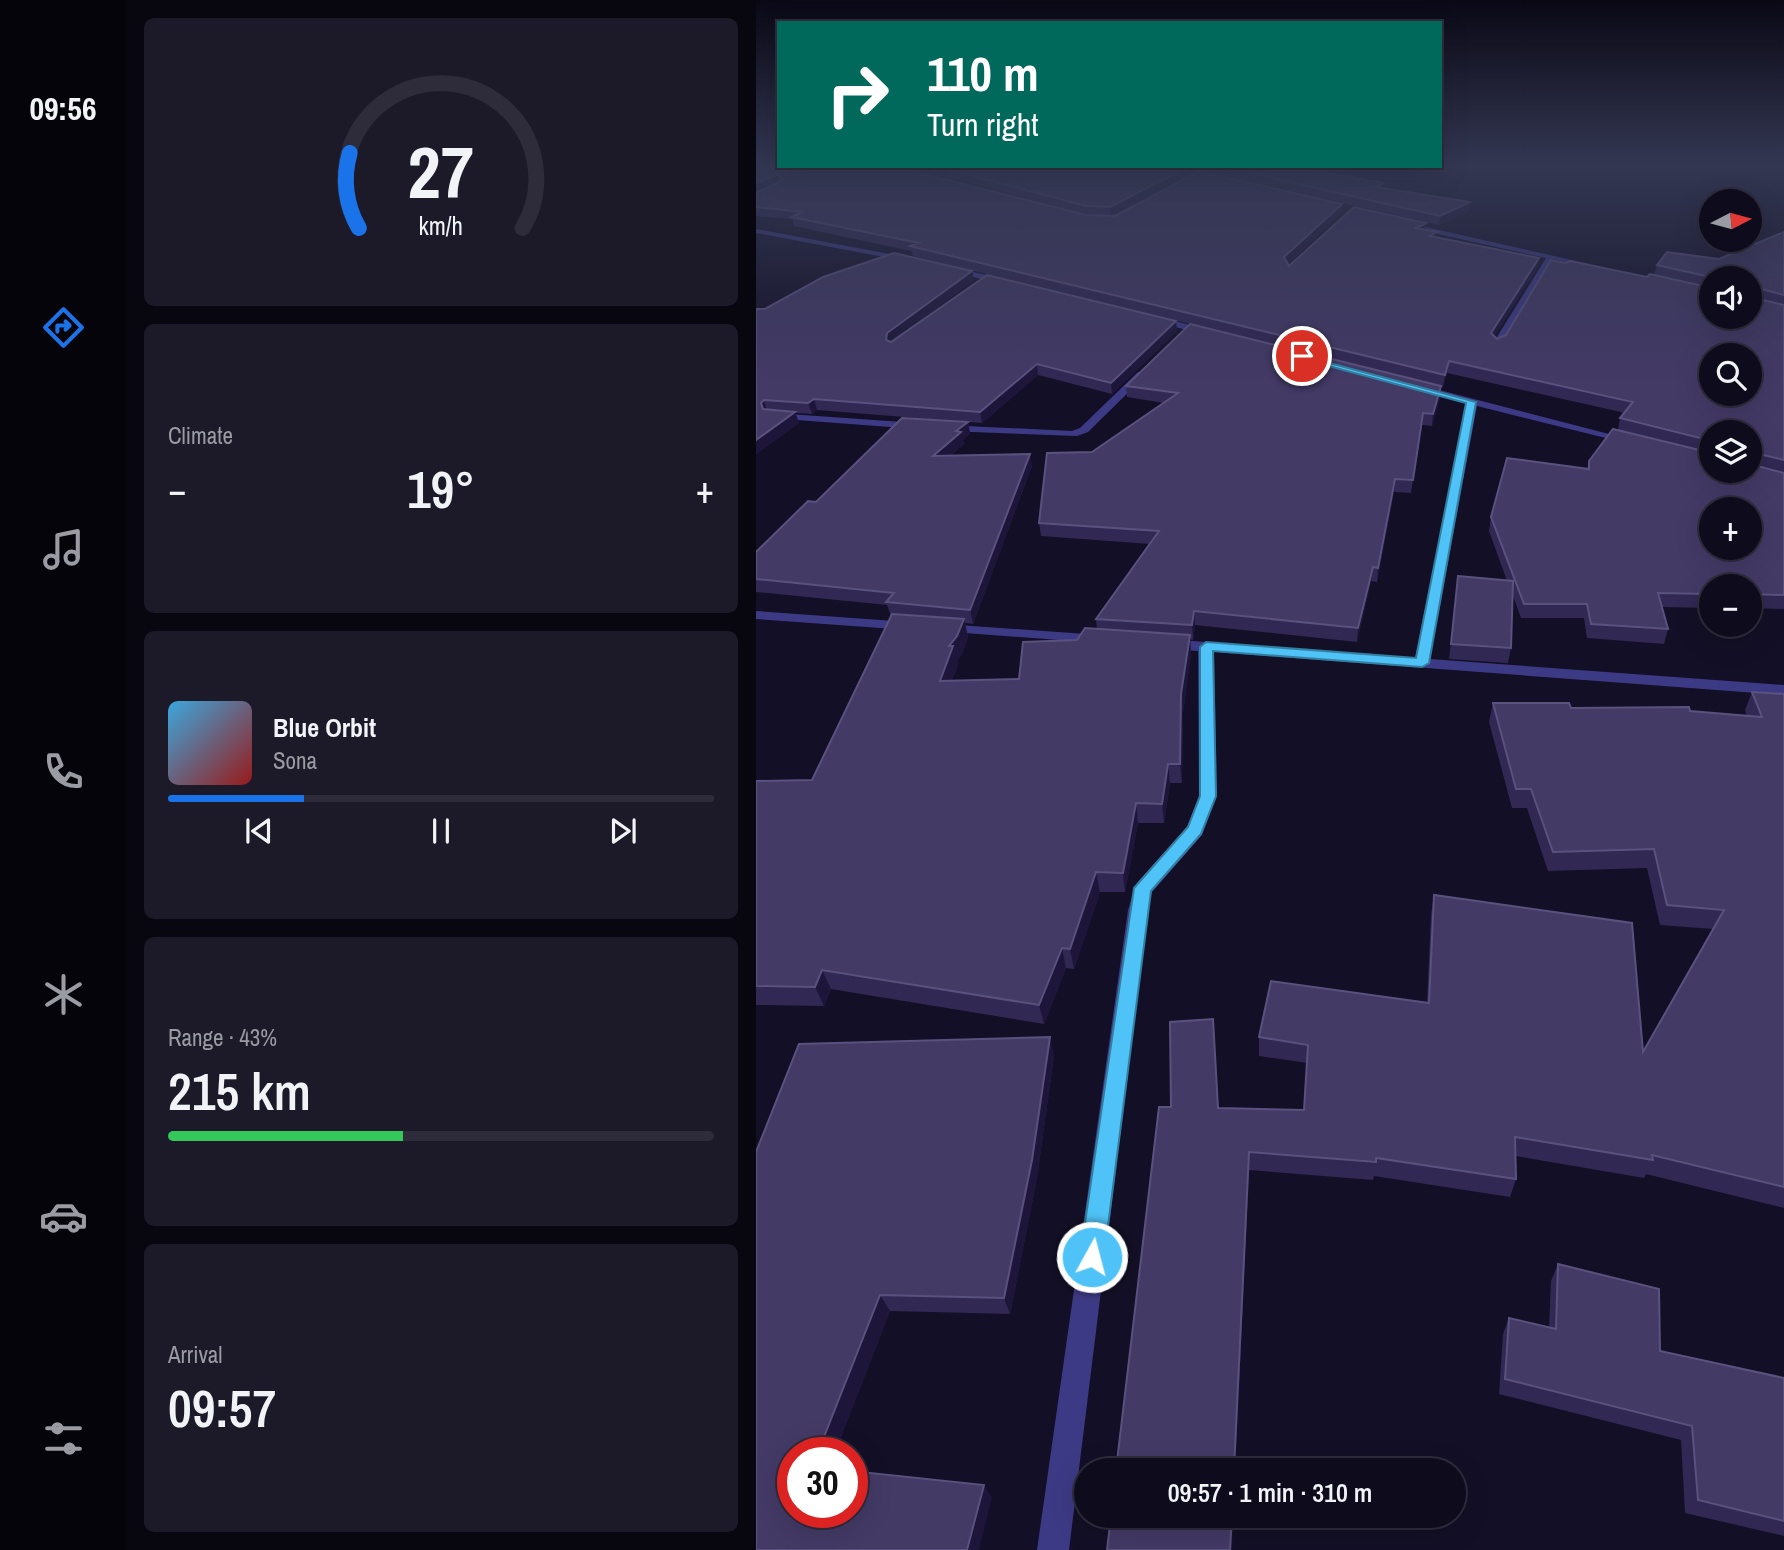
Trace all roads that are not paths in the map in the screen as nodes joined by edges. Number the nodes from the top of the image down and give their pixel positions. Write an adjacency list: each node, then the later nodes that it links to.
1 (806, 239): 4 (street)
2 (1474, 239): 3 (street)
3 (1550, 256): 6 (street); 14 (street)
4 (925, 263)
5 (938, 266): 7 (street)
6 (1631, 275)
7 (988, 278): 8 (street); 9 (street)
8 (1012, 284)
9 (977, 285)
10 (1149, 318): 11 (street)
11 (1189, 328): 12 (street); 13 (street)
12 (1180, 337)
13 (1224, 337)
14 (1497, 345)
15 (1151, 365): 18 (street)
16 (1406, 384): 17 (street)
17 (1472, 402): 19 (street); 24 (street)
18 (771, 416)
19 (1645, 445)
20 (756, 615): 21 (street)
21 (1111, 640)
22 (1152, 643): 23 (street)
23 (1206, 647): 24 (street); 26 (street)
24 (1422, 663): 25 (street)
25 (1784, 690)
26 (1053, 1550)

